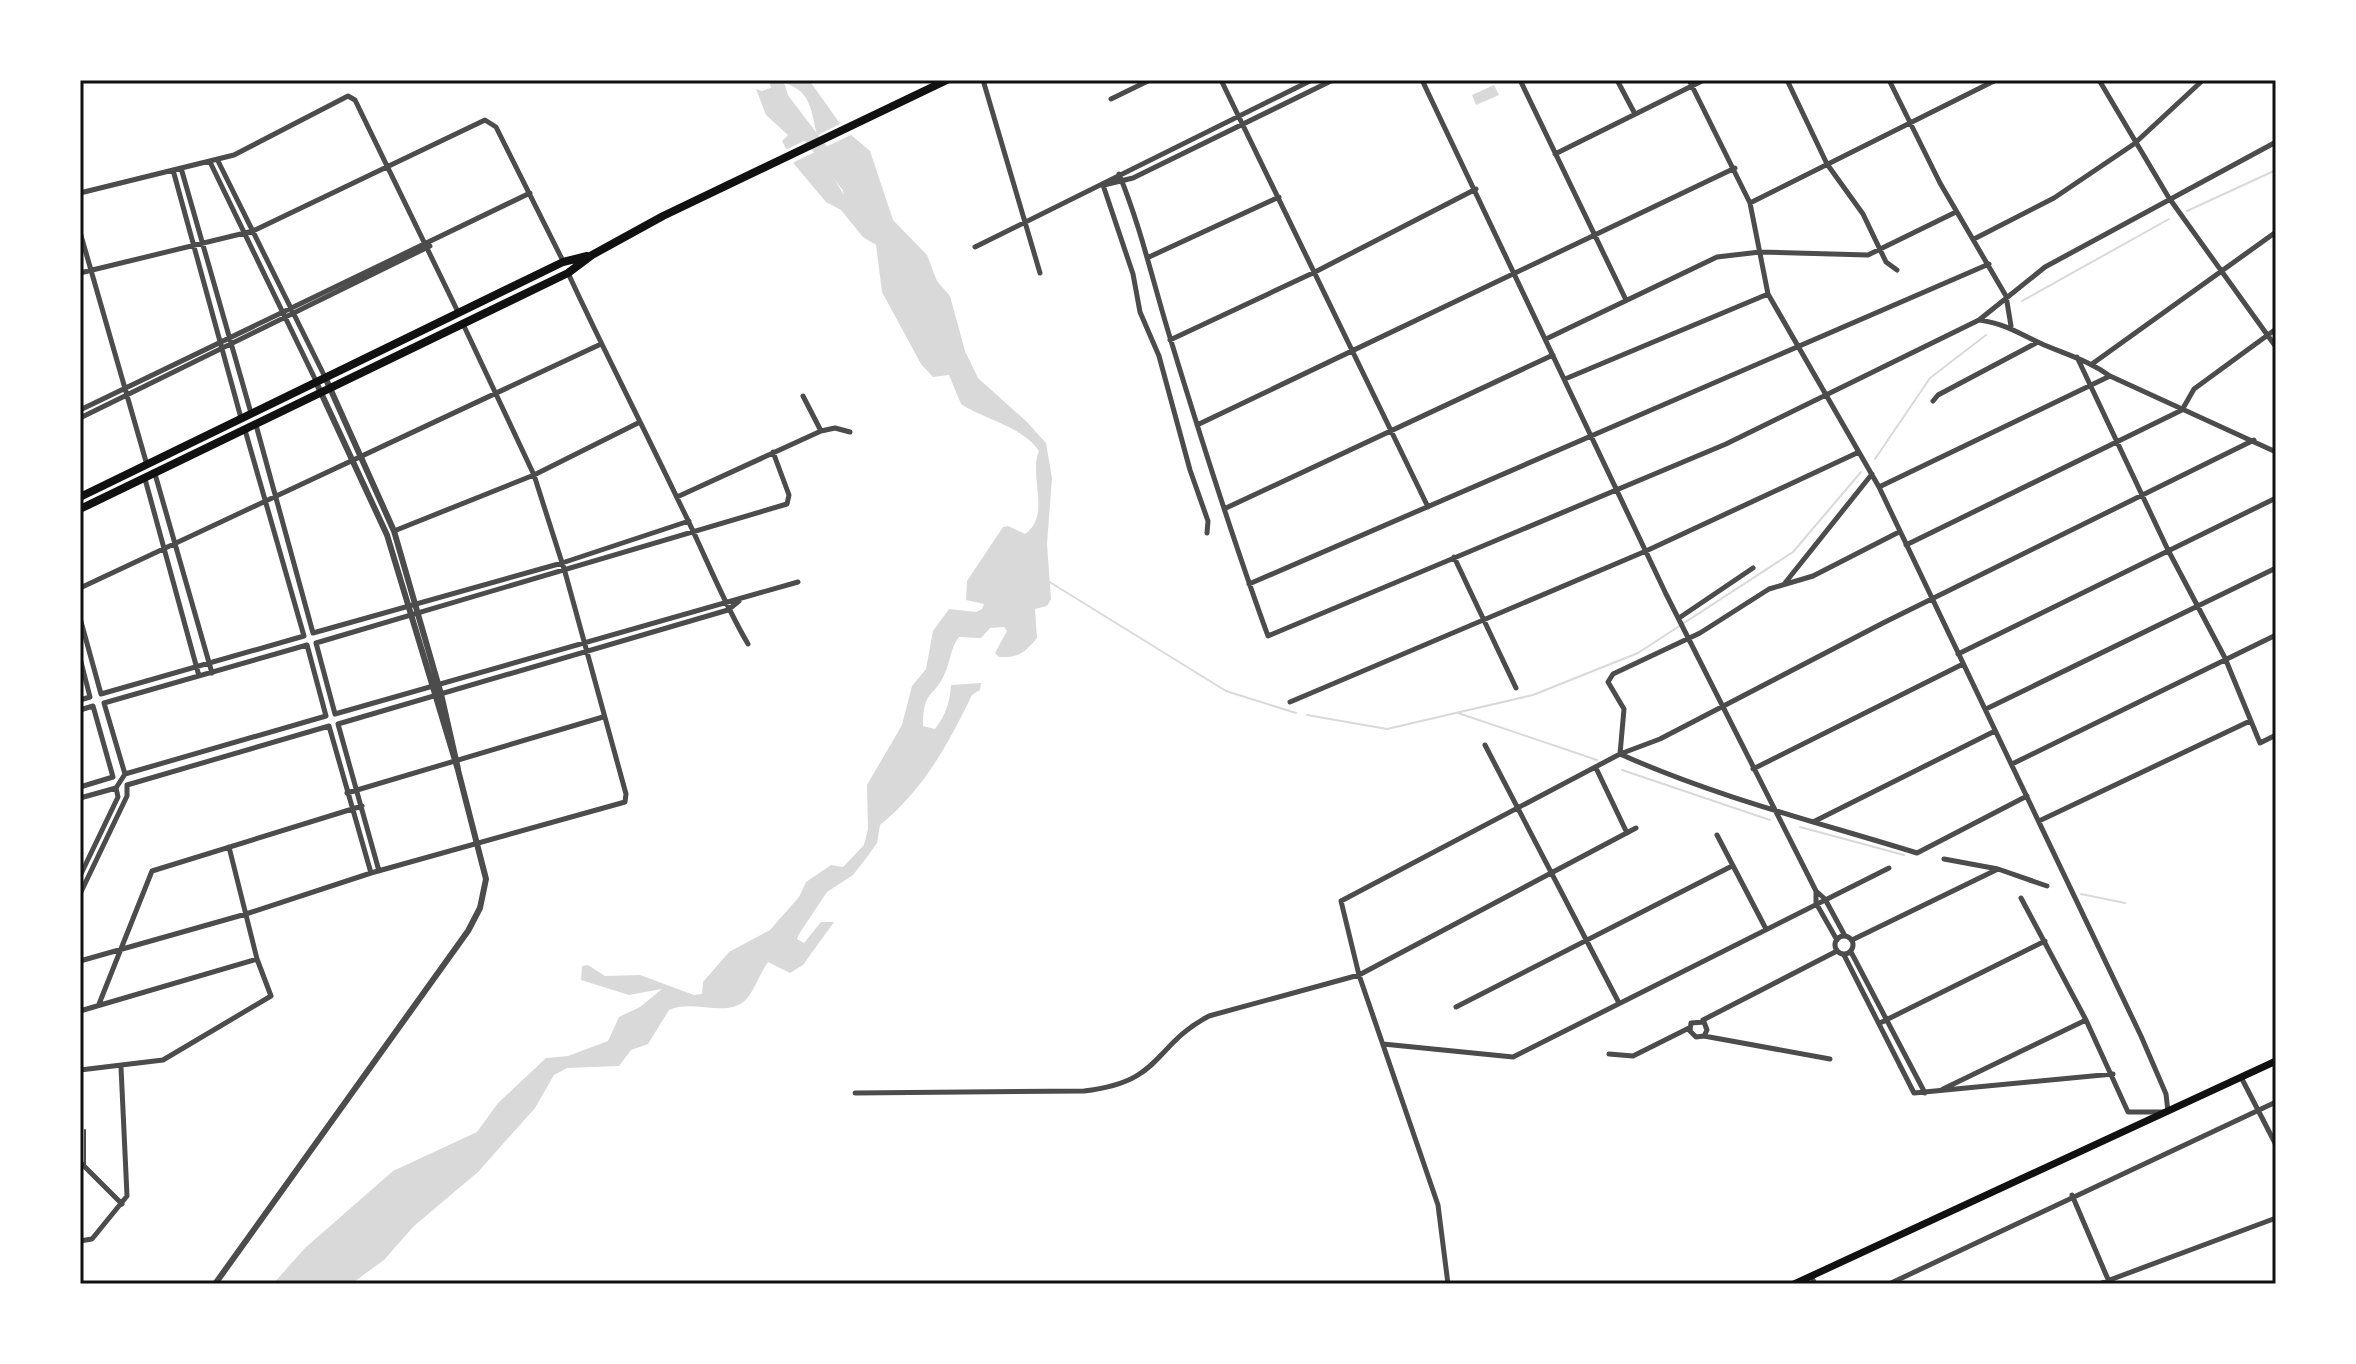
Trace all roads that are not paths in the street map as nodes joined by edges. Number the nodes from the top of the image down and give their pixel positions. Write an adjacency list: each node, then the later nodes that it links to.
1 (947, 80): 54 (main road)
2 (983, 80): 41 (street)
3 (1150, 80): 17 (street)
4 (1221, 80): 18 (street)
5 (1312, 80): 18 (street)
6 (1333, 80): 20 (street)
7 (1422, 80): 34 (street)
8 (1520, 80): 24 (street)
9 (1617, 80): 19 (street)
10 (1704, 80): 16 (street)
11 (1787, 80): 26 (street)
12 (1889, 80): 21 (street)
13 (1996, 80): 21 (street)
14 (2099, 80): 23 (street)
15 (2203, 80): 23 (street)
16 (1691, 83): 19 (street); 29 (street)
17 (1111, 99)
18 (1239, 114): 20 (street); 31 (street)
19 (1635, 114): 24 (street)
20 (1243, 124): 32 (street); 37 (street)
21 (1910, 125): 26 (street); 40 (street)
22 (2276, 142): 38 (street)
23 (2134, 144): 38 (street); 47 (street)
24 (1555, 154): 46 (street)
25 (214, 162): 27 (street); 28 (street); 42 (street); 45 (street)
26 (1827, 164): 39 (street); 52 (street)
27 (389, 167): 36 (street); 42 (street); 49 (street)
28 (181, 168): 30 (street); 48 (street)
29 (1735, 168): 39 (street); 46 (street)
30 (173, 170): 35 (street); 50 (street)
31 (1119, 174): 32 (street); 33 (street)
32 (1123, 183): 33 (street); 55 (street)
33 (1103, 185): 41 (street); 143 (street)
34 (1476, 189): 61 (street); 62 (street)
35 (80, 193)
36 (530, 193): 49 (street); 56 (street)
37 (1279, 197): 55 (street); 61 (street)
38 (2169, 198): 60 (street); 67 (street)
39 (1750, 203): 53 (street)
40 (1956, 212): 47 (street); 52 (street)
41 (1025, 223): 51 (street); 65 (street)
42 (253, 231): 45 (street); 69 (street)
43 (80, 232): 59 (street)
44 (2276, 232): 60 (street)
45 (246, 233): 48 (street); 70 (street)
46 (1594, 236): 62 (street); 68 (street)
47 (1974, 239): 57 (street)
48 (202, 244): 50 (street); 79 (street)
49 (427, 245): 69 (street); 71 (street); 72 (street)
50 (193, 247): 59 (street); 82 (street)
51 (975, 247)
52 (1880, 250): 53 (street); 58 (street)
53 (1760, 252): 66 (street); 68 (street)
54 (592, 255): 56 (main road); 64 (main road)
55 (1149, 257): 81 (street)
56 (563, 262): 71 (main road)
57 (1989, 264): 67 (street); 87 (street)
58 (1897, 270)
59 (91, 271): 63 (street); 99 (street)
60 (2223, 271): 78 (street); 92 (street)
61 (1315, 272): 81 (street); 89 (street)
62 (1514, 272): 80 (street); 89 (street)
63 (80, 273)
64 (568, 273): 75 (main road); 84 (street)
65 (1040, 273)
66 (1768, 294): 87 (street); 95 (street)
67 (2006, 296): 74 (street); 76 (street)
68 (1626, 300): 80 (street)
69 (290, 307): 70 (street); 72 (street)
70 (282, 312): 73 (street); 79 (street)
71 (458, 312): 94 (main road)
72 (294, 314): 73 (street); 94 (street)
73 (286, 319): 85 (street); 96 (street)
74 (1979, 320): 76 (street); 101 (street)
75 (463, 324): 98 (main road); 100 (street)
76 (2011, 326): 83 (street)
77 (2276, 329): 78 (street)
78 (2268, 335): 86 (street); 105 (street)
79 (230, 337): 82 (street); 85 (street)
80 (1546, 339): 90 (street)
81 (1170, 340): 111 (street)
82 (220, 342): 88 (street); 99 (street)
83 (2038, 342): 91 (street); 103 (street)
84 (601, 344): 100 (street); 109 (street)
85 (232, 346): 88 (street); 106 (street)
86 (2276, 347)
87 (1801, 348): 101 (street); 116 (street)
88 (222, 350): 99 (street); 108 (street)
89 (1353, 350): 111 (street); 112 (street)
90 (1553, 355): 95 (street); 112 (street)
91 (2077, 357): 92 (street); 97 (street)
92 (2092, 364): 93 (street)
93 (2110, 376): 97 (street); 105 (street)
94 (325, 377): 96 (main road); 98 (street)
95 (1565, 379): 116 (street)
96 (316, 382): 98 (street); 106 (main road)
97 (2091, 386): 118 (street); 128 (street)
98 (325, 389): 110 (main road); 122 (street)
99 (124, 392): 104 (street); 107 (street); 123 (street)
100 (496, 393): 122 (street); 126 (street)
101 (1827, 394): 120 (street); 129 (street)
102 (803, 396): 114 (street)
103 (1933, 401)
104 (80, 410)
105 (2182, 410): 117 (street); 118 (street)
106 (251, 414): 108 (main road)
107 (80, 418)
108 (241, 418): 123 (main road)
109 (638, 423): 126 (street); 132 (street)
110 (256, 425): 113 (main road); 130 (street)
111 (1197, 425): 137 (street)
112 (1390, 429): 136 (street); 137 (street)
113 (245, 430): 124 (main road); 135 (street)
114 (821, 431): 115 (street); 119 (street)
115 (850, 432)
116 (1594, 437): 129 (street); 136 (street)
117 (2254, 440): 121 (street); 133 (street)
118 (2116, 441): 133 (street); 146 (street)
119 (773, 452): 132 (street); 141 (street)
120 (1859, 452): 125 (street); 149 (street)
121 (2276, 452)
122 (358, 459): 130 (street); 140 (street); 144 (street)
123 (147, 465): 131 (main road)
124 (155, 474): 127 (main road); 145 (street)
125 (1872, 474): 128 (street); 156 (street)
126 (534, 475): 140 (street); 151 (street)
127 (145, 479): 138 (main road); 147 (street)
128 (1879, 487): 142 (street)
129 (1617, 488): 149 (street); 150 (street)
130 (276, 495): 135 (street); 171 (street)
131 (80, 497)
132 (677, 497): 139 (street)
133 (2143, 497): 148 (street); 160 (street)
134 (2276, 498): 148 (street)
135 (264, 500): 145 (street); 171 (street)
136 (1428, 507): 157 (street)
137 (1226, 508): 157 (street)
138 (80, 509)
139 (689, 521): 141 (street); 151 (street)
140 (394, 531): 144 (street); 162 (street)
141 (694, 531): 154 (street); 161 (street)
142 (1899, 532): 146 (street); 156 (street)
143 (1207, 533)
144 (387, 535): 162 (street)
145 (175, 544): 147 (street); 178 (street)
146 (1906, 545): 160 (street)
147 (165, 549): 158 (street); 180 (street)
148 (2168, 550): 163 (street); 175 (street)
149 (1646, 551): 167 (street); 168 (street)
150 (1454, 557): 157 (street); 167 (street)
151 (562, 563): 154 (street); 162 (street)
152 (1753, 568): 168 (street)
153 (2276, 568): 163 (street)
154 (565, 572): 165 (street); 172 (street)
155 (798, 582): 159 (street)
156 (1785, 583): 169 (street)
157 (1249, 584)
158 (80, 588)
159 (740, 600): 161 (street); 164 (street)
160 (1932, 600): 175 (street); 189 (street)
161 (724, 602): 164 (street); 172 (street)
162 (414, 606): 165 (street); 171 (street)
163 (2197, 607): 177 (street); 191 (street)
164 (728, 610): 173 (street); 174 (street)
165 (416, 615): 171 (street); 183 (street)
166 (80, 618): 186 (street)
167 (1483, 618): 184 (street); 188 (street)
168 (1680, 620): 169 (street)
169 (1688, 634): 189 (street); 199 (street)
170 (2276, 635): 177 (street)
171 (310, 639): 178 (street); 181 (street); 194 (street)
172 (584, 643): 174 (street); 183 (street)
173 (748, 644)
174 (586, 651): 185 (street); 193 (street)
175 (1958, 654): 179 (street)
176 (80, 658): 186 (street)
177 (2225, 658): 195 (street); 201 (street)
178 (210, 664): 180 (street); 181 (street)
179 (1963, 664): 191 (street); 203 (street)
180 (196, 667): 182 (street); 186 (street)
181 (212, 673): 182 (street)
182 (199, 676): 186 (street)
183 (435, 685): 185 (street); 194 (street)
184 (1516, 688)
185 (438, 695): 194 (street); 200 (street)
186 (98, 698): 187 (street); 190 (street); 204 (street)
187 (80, 700)
188 (1290, 702)
189 (1724, 704): 199 (street); 203 (street)
190 (93, 706): 192 (street); 205 (street)
191 (1986, 709): 196 (street)
192 (80, 710)
193 (604, 717): 200 (street); 223 (street)
194 (332, 720): 204 (street); 207 (street); 210 (street); 211 (street)
195 (2250, 721): 197 (street); 218 (street)
196 (1995, 731): 201 (street); 219 (street)
197 (2276, 735)
198 (1485, 745): 216 (street)
199 (1620, 754): 202 (street); 217 (street)
200 (456, 761): 210 (street); 223 (street)
201 (2012, 764): 212 (street)
202 (1596, 768): 216 (street); 221 (street)
203 (1753, 769): 217 (street)
204 (125, 774): 206 (street)
205 (113, 777): 206 (street); 208 (street)
206 (120, 781): 207 (street); 209 (street)
207 (127, 785): 235 (street)
208 (80, 787)
209 (116, 788): 213 (street); 232 (street)
210 (357, 789): 211 (street); 214 (street)
211 (347, 793): 215 (street)
212 (2027, 796): 218 (street); 219 (street)
213 (80, 798)
214 (362, 806): 215 (street); 229 (street)
215 (353, 809): 224 (street); 230 (street)
216 (1521, 809): 231 (street); 251 (street)
217 (1775, 812): 219 (street); 234 (street)
218 (2039, 821): 274 (street)
219 (1812, 822)
220 (1636, 828): 221 (street)
221 (1627, 833): 231 (street)
222 (1717, 835): 226 (street)
223 (478, 845): 229 (street); 284 (street)
224 (229, 847): 239 (street); 246 (street)
225 (1944, 859): 228 (street)
226 (1732, 866): 240 (street); 244 (street)
227 (1889, 868): 237 (street)
228 (1998, 869): 233 (street); 243 (street)
229 (379, 871): 230 (street)
230 (371, 873): 239 (street)
231 (1551, 875): 244 (street); 251 (street)
232 (80, 876)
233 (2047, 886)
234 (1816, 891): 237 (street); 238 (street)
235 (80, 894)
236 (2021, 898): 245 (street)
237 (1825, 899): 238 (street); 241 (street)
238 (1816, 903): 240 (street); 242 (street)
239 (246, 914): 246 (street); 249 (street)
240 (1766, 929): 252 (street)
241 (1845, 936): 242 (street); 243 (street)
242 (1837, 940): 247 (street)
243 (1852, 940): 248 (street)
244 (1585, 941): 252 (street); 254 (street)
245 (2045, 941): 256 (street); 258 (street)
246 (121, 951): 250 (street); 253 (street)
247 (1837, 951): 248 (street); 257 (street)
248 (1848, 953): 258 (street)
249 (257, 959): 253 (street); 265 (street)
250 (80, 961)
251 (1359, 975): 261 (street); 270 (street)
252 (1619, 1003): 261 (street)
253 (99, 1004): 255 (street)
254 (1456, 1007)
255 (80, 1011)
256 (2086, 1020): 267 (street); 269 (street)
257 (1702, 1021): 259 (street); 260 (street)
258 (1883, 1021): 271 (street); 271 (street)
259 (1689, 1028): 260 (street); 262 (street)
260 (1704, 1036): 263 (street)
261 (1383, 1044): 285 (street)
262 (1609, 1054)
263 (1830, 1059)
264 (2276, 1061): 268 (main road)
265 (121, 1067): 266 (street); 279 (street)
266 (80, 1070)
267 (2113, 1074): 269 (street); 274 (street)
268 (2242, 1079): 273 (street); 274 (main road)
269 (1938, 1091): 271 (street)
270 (855, 1093)
271 (1925, 1093)
272 (2276, 1102): 273 (street)
273 (2260, 1111): 276 (street); 278 (street)
274 (2168, 1112): 282 (main road)
275 (85, 1130): 277 (lane)
276 (2276, 1145)
277 (82, 1164): 279 (street)
278 (2072, 1195): 283 (street); 288 (street)
279 (122, 1204): 281 (street)
280 (2276, 1218): 283 (street)
281 (80, 1241)
282 (1811, 1276): 286 (main road); 287 (street)
283 (2109, 1282): 289 (street)
284 (215, 1284)
285 (1448, 1284)
286 (1794, 1284)
287 (1815, 1284)
288 (1889, 1284)
289 (2099, 1284)

